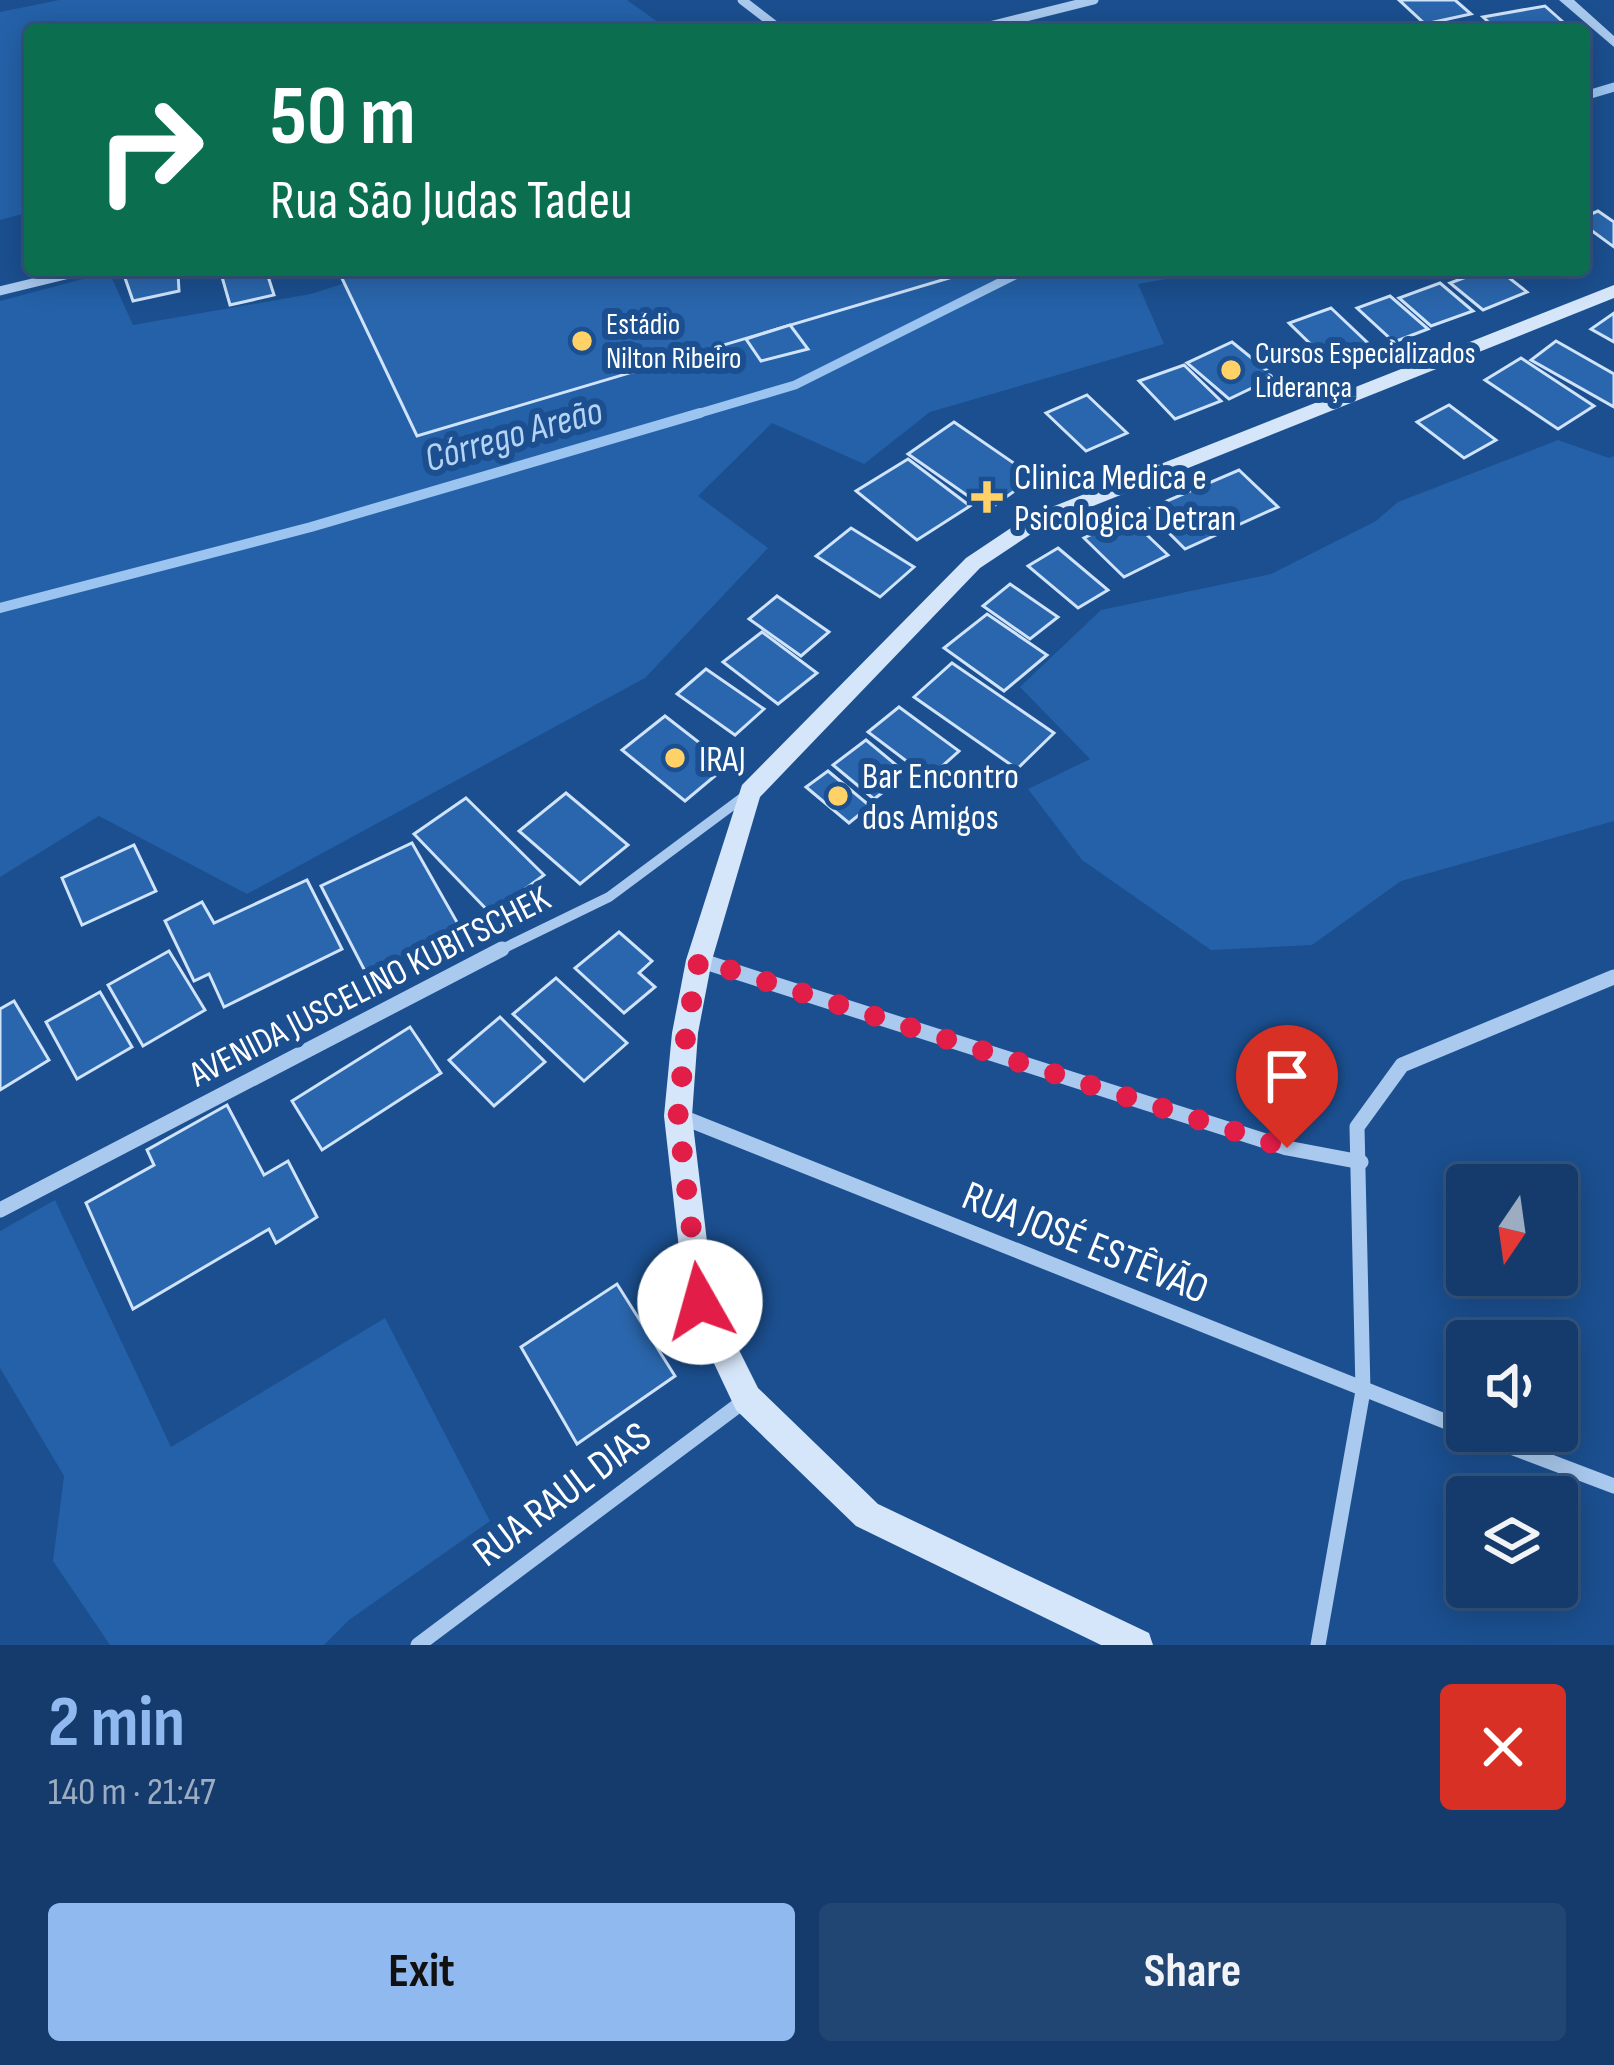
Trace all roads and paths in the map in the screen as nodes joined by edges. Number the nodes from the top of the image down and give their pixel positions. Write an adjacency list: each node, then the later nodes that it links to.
1 (742, 0): 4 (street)
2 (1094, 0): 5 (street)
3 (1566, 0): 6 (street)
4 (773, 24)
5 (998, 24)
6 (1614, 44)
7 (61, 276): 8 (street)
8 (0, 291)
9 (1614, 291): 10 (main road)
10 (750, 792): 11 (main road); 15 (street, AVENIDA JUSCELINO KUBITSCHEK)
11 (699, 960): 13 (main road); 14 (street)
12 (1614, 977): 14 (street)
13 (678, 1116): 16 (street, RUA JOSÉ ESTÊVÃO); 17 (main road)
14 (1361, 1162): 16 (street)
15 (0, 1210)
16 (1364, 1391): 18 (street, RUA JOSÉ ESTÊVÃO); 23 (street)
17 (747, 1399): 21 (street, RUA RAUL DIAS); 22 (main road)
18 (1446, 1423)
19 (1524, 1452): 20 (street, RUA JOSÉ ESTÊVÃO)
20 (1614, 1486)
21 (418, 1645)
22 (1137, 1645)
23 (1318, 1645)

